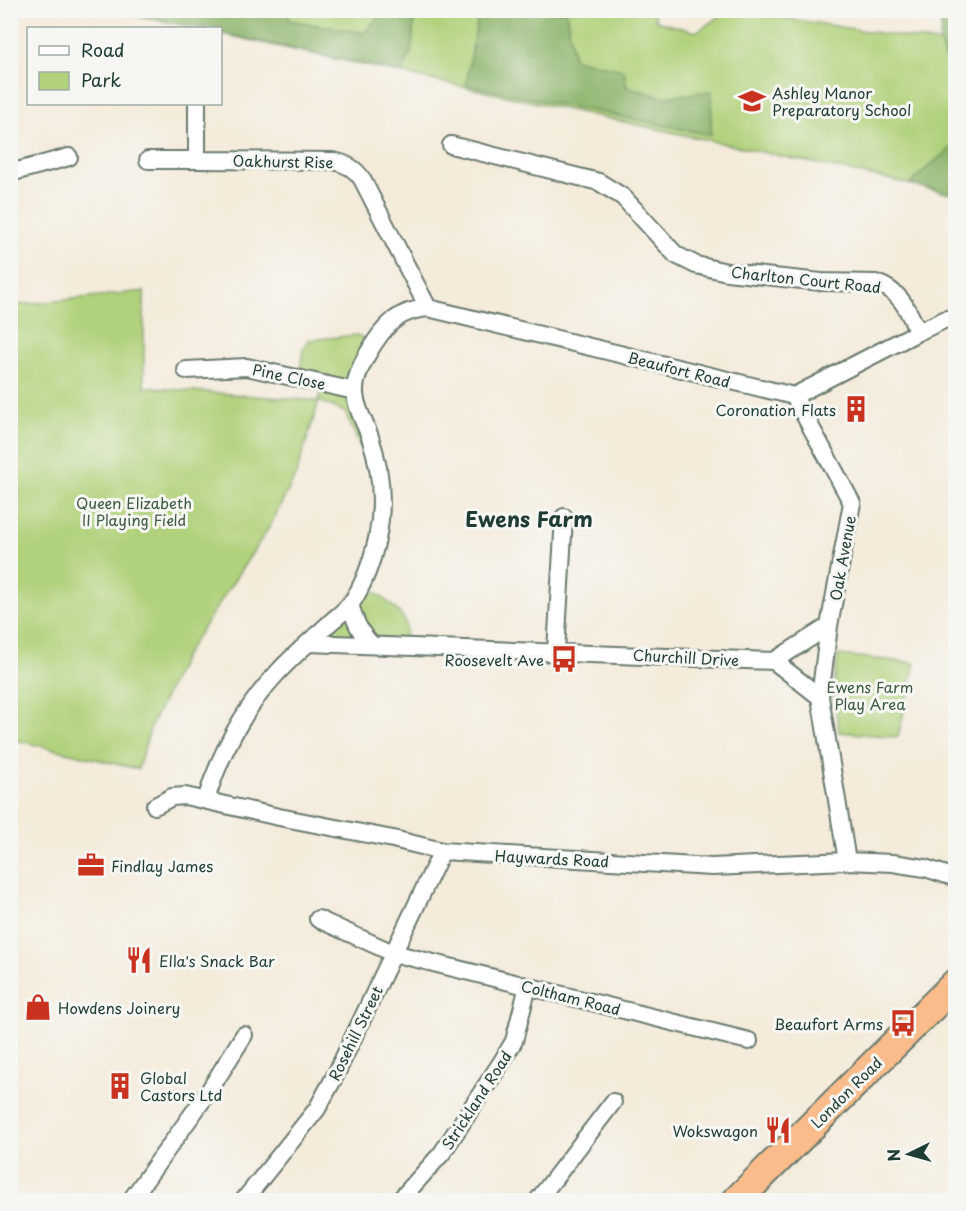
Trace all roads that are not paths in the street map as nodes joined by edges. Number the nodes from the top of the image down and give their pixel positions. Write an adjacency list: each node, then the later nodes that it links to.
1 (197, 105): 5 (street)
2 (451, 145): 9 (street, Charlton Court Road)
3 (69, 157): 6 (street)
4 (148, 160): 5 (street, Oakhurst Rise)
5 (196, 160): 7 (street, Oakhurst Rise)
6 (10, 173)
7 (428, 308): 11 (street); 12 (street, Beaufort Road)
8 (956, 321): 9 (street)
9 (918, 332): 12 (street)
10 (186, 369): 11 (street, Pine Close)
11 (355, 391): 14 (street)
12 (794, 396): 15 (street, Oak Avenue)
13 (564, 517): 18 (street)
14 (350, 604): 16 (street); 17 (street)
15 (829, 626): 19 (street); 20 (street, Oak Avenue)
16 (309, 643): 17 (street, Churchill Drive); 21 (street)
17 (372, 645): 18 (street, Churchill Drive)
18 (556, 651): 19 (street, Churchill Drive)
19 (774, 661): 20 (street)
20 (820, 697): 24 (street)
21 (206, 800): 22 (street, Haywards Road); 23 (street, Haywards Road)
22 (155, 806)
23 (442, 851): 24 (street, Haywards Road); 27 (street, Rosehill Street)
24 (847, 861): 25 (street, Haywards Road)
25 (956, 878)
26 (318, 919): 27 (street, Coltham Road)
27 (393, 953): 29 (street, Coltham Road); 34 (street, Rosehill Street)
28 (956, 983): 37 (highway, London Road)
29 (528, 986): 31 (street, Coltham Road); 35 (street, Strickland Road)
30 (244, 1035): 33 (street)
31 (749, 1041)
32 (613, 1102): 36 (street)
33 (131, 1200)
34 (244, 1200)
35 (400, 1200)
36 (538, 1200)
37 (736, 1200)

